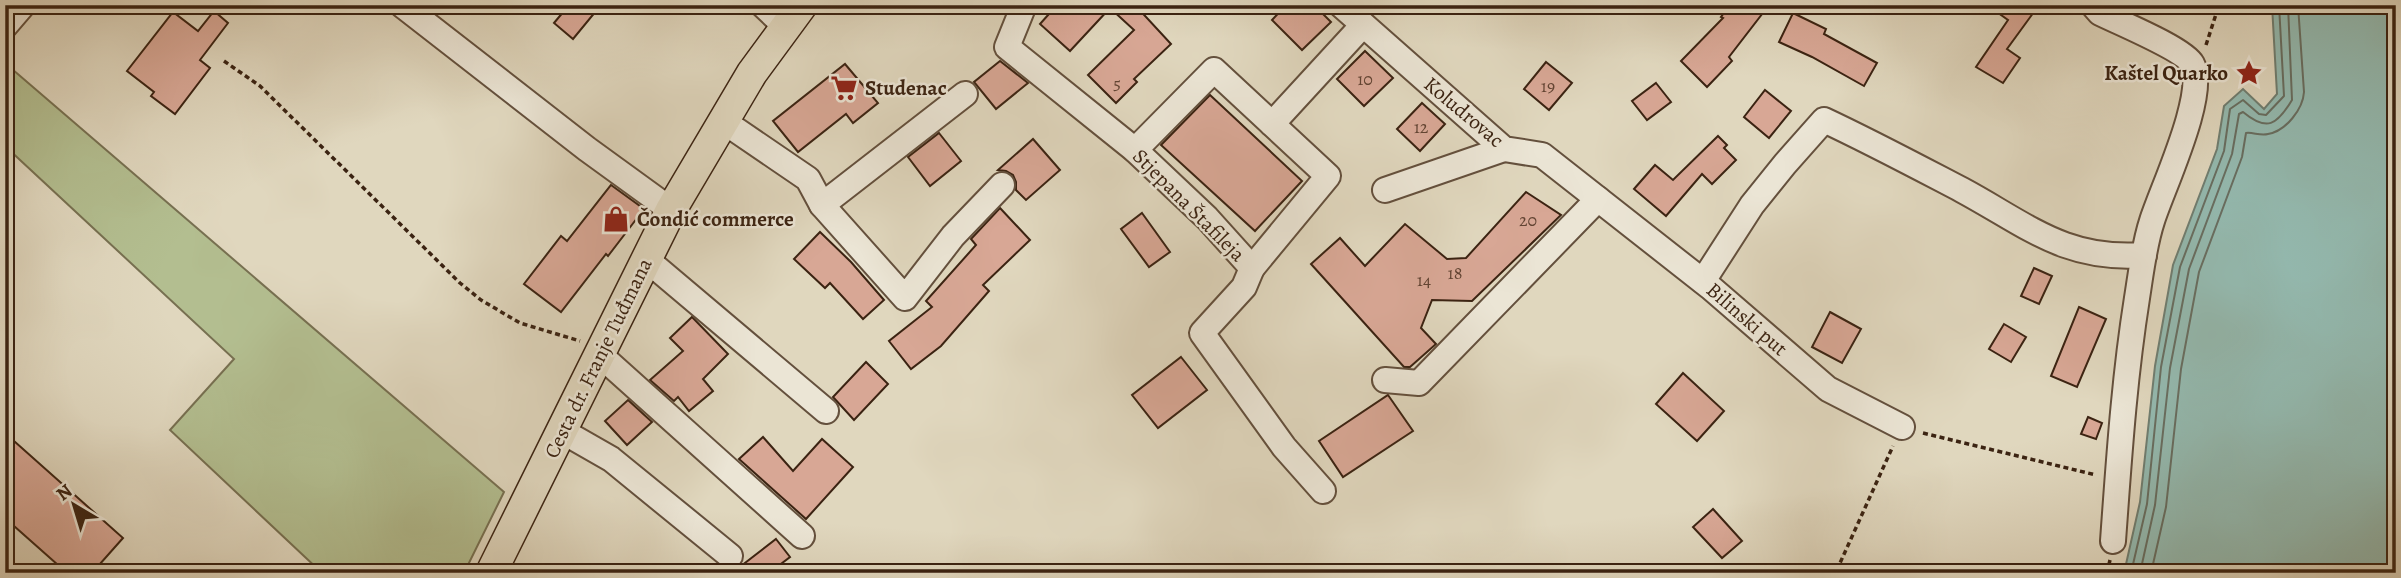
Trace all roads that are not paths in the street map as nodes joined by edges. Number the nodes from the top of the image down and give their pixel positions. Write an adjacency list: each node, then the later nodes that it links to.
1 (23, 5): 9 (street)
2 (402, 5): 19 (street)
3 (763, 5): 7 (street)
4 (1024, 5): 14 (street, Stjepana Štafileja)
5 (1341, 5): 8 (street, Koludrovac)
6 (2093, 5): 20 (street)
7 (793, 16): 11 (main road, Cesta dr. Franje Tuđmana)
8 (1363, 25): 12 (street); 13 (street, Koludrovac)
9 (5, 26)
10 (965, 94): 18 (street)
11 (723, 121): 18 (street); 19 (main road, Cesta dr. Franje Tuđmana)
12 (1272, 124): 14 (street); 22 (street)
13 (1504, 149): 16 (street); 17 (street, Koludrovac)
14 (1135, 150): 22 (street, Stjepana Štafileja)
15 (1002, 185): 18 (street)
16 (1385, 190)
17 (1598, 199): 23 (street, Bilinski put); 25 (street)
18 (822, 205)
19 (671, 210): 21 (main road, Cesta dr. Franje Tuđmana)
20 (2144, 255): 23 (street); 31 (street)
21 (646, 259): 24 (main road, Cesta dr. Franje Tuđmana); 26 (street)
22 (1252, 268): 29 (street, Stjepana Štafileja)
23 (1703, 281): 27 (street, Bilinski put)
24 (600, 351): 28 (main road, Cesta dr. Franje Tuđmana); 30 (street)
25 (1385, 380)
26 (826, 411)
27 (1902, 427)
28 (562, 431): 32 (street); 33 (main road, Cesta dr. Franje Tuđmana)
29 (1323, 491)
30 (803, 536)
31 (2113, 541)
32 (730, 556)
33 (491, 573)

